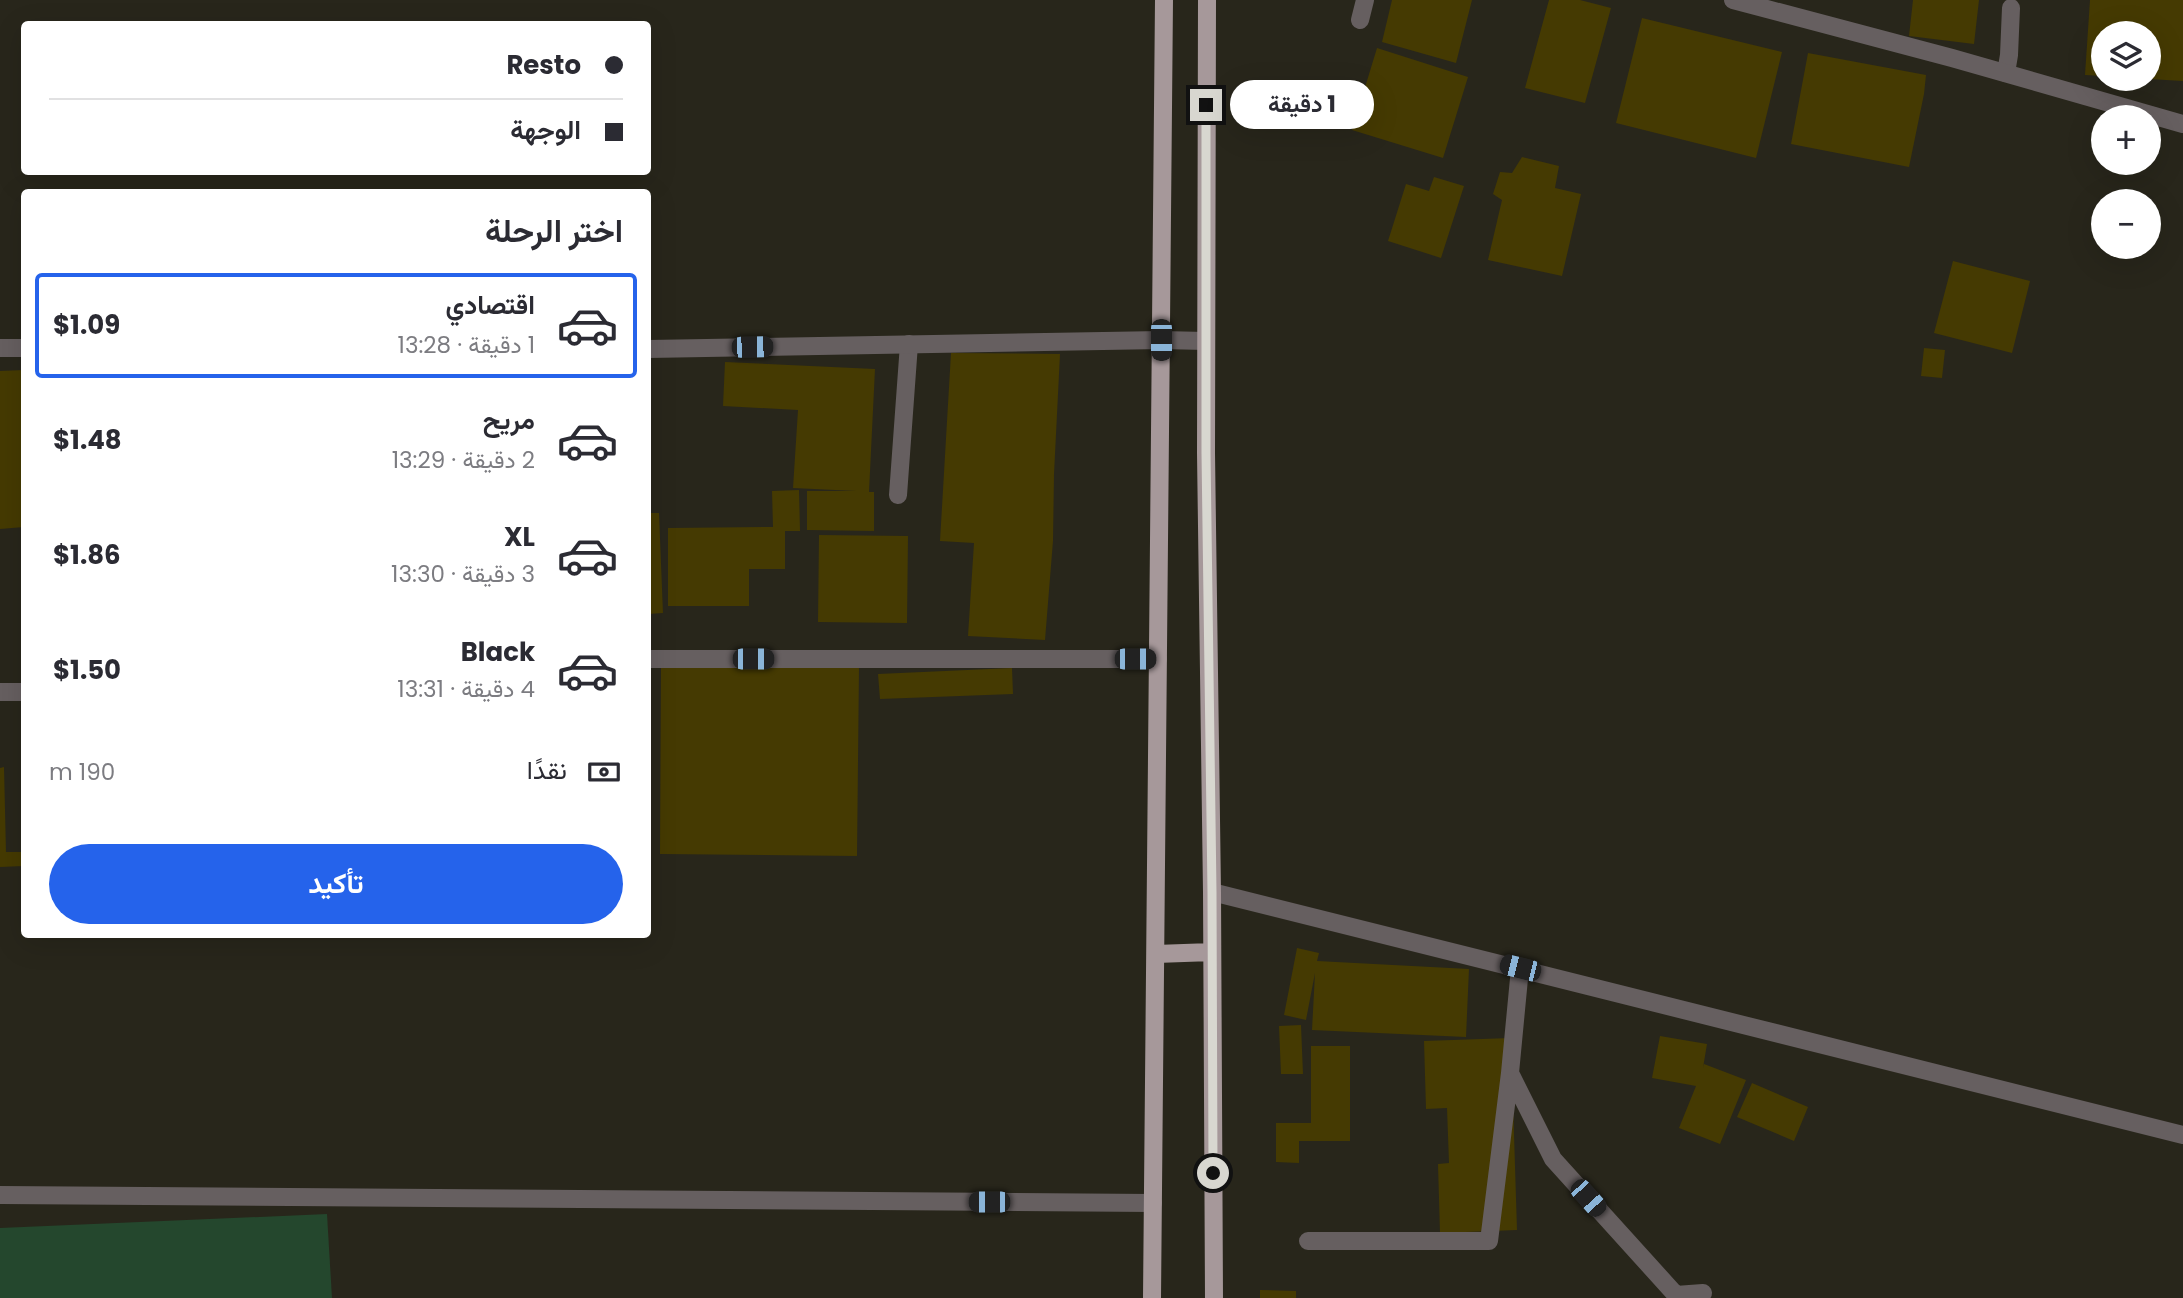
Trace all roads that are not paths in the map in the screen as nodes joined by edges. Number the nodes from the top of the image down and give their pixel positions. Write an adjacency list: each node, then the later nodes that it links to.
1 (1164, 0): 9 (main road)
2 (1207, 0): 10 (main road)
3 (1365, 0): 6 (street)
4 (1733, 0): 7 (street)
5 (2011, 8): 7 (street)
6 (1360, 20)
7 (2006, 73): 8 (street)
8 (2183, 124)
9 (1161, 340): 10 (street); 11 (street); 17 (main road)
10 (1206, 341): 20 (main road)
11 (909, 344): 14 (street); 15 (street)
12 (0, 348): 13 (street)
13 (21, 348)
14 (651, 349)
15 (898, 495)
16 (651, 659): 17 (street)
17 (1158, 659): 22 (main road)
18 (0, 692): 19 (street)
19 (21, 692)
20 (1212, 892): 21 (main road); 23 (street)
21 (1212, 952): 22 (main road); 31 (main road)
22 (1156, 954): 27 (main road)
23 (1520, 968): 24 (street); 25 (street)
24 (1510, 1073): 28 (street); 29 (street)
25 (2183, 1135)
26 (0, 1195): 27 (street)
27 (1153, 1203): 30 (main road)
28 (1308, 1241)
29 (1703, 1293)
30 (1152, 1298)
31 (1214, 1298)

